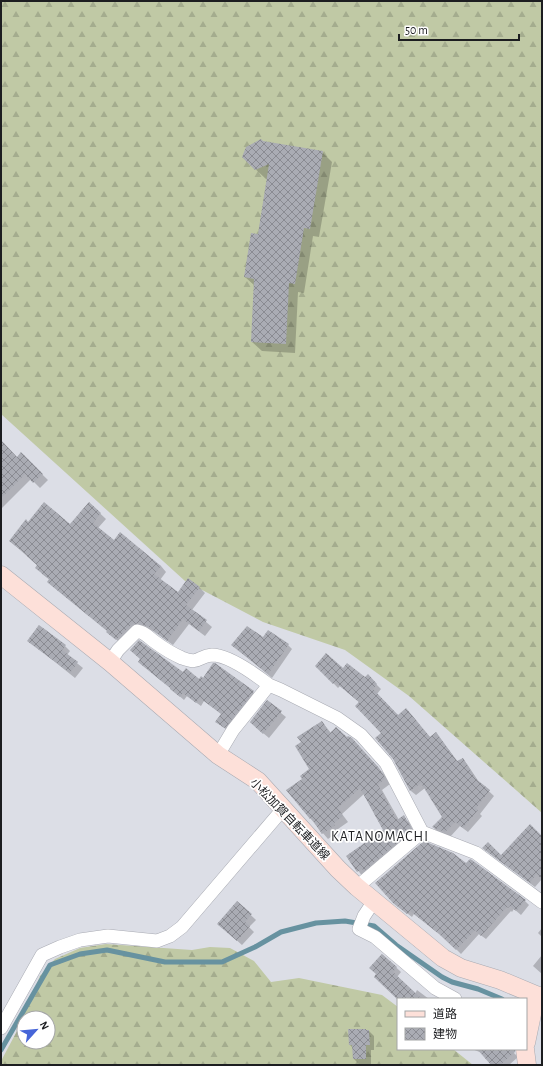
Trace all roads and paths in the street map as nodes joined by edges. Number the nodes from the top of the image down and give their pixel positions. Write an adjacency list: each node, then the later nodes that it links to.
1 (1, 575): 2 (main road, 小松加賀自転車道線)
2 (110, 662): 3 (street); 4 (main road, 小松加賀自転車道線)
3 (269, 685): 4 (street); 6 (street)
4 (218, 755): 5 (main road, 小松加賀自転車道線)
5 (283, 809): 7 (main road, 小松加賀自転車道線); 12 (street)
6 (422, 832): 7 (street); 9 (street)
7 (357, 887): 8 (main road, 小松加賀自転車道線)
8 (374, 901): 10 (main road, 小松加賀自転車道線); 11 (street)
9 (542, 902)
10 (539, 996): 13 (main road)
11 (452, 998)
12 (1, 1028)
13 (527, 1036)
14 (526, 1050): 15 (main road)
15 (527, 1065)

